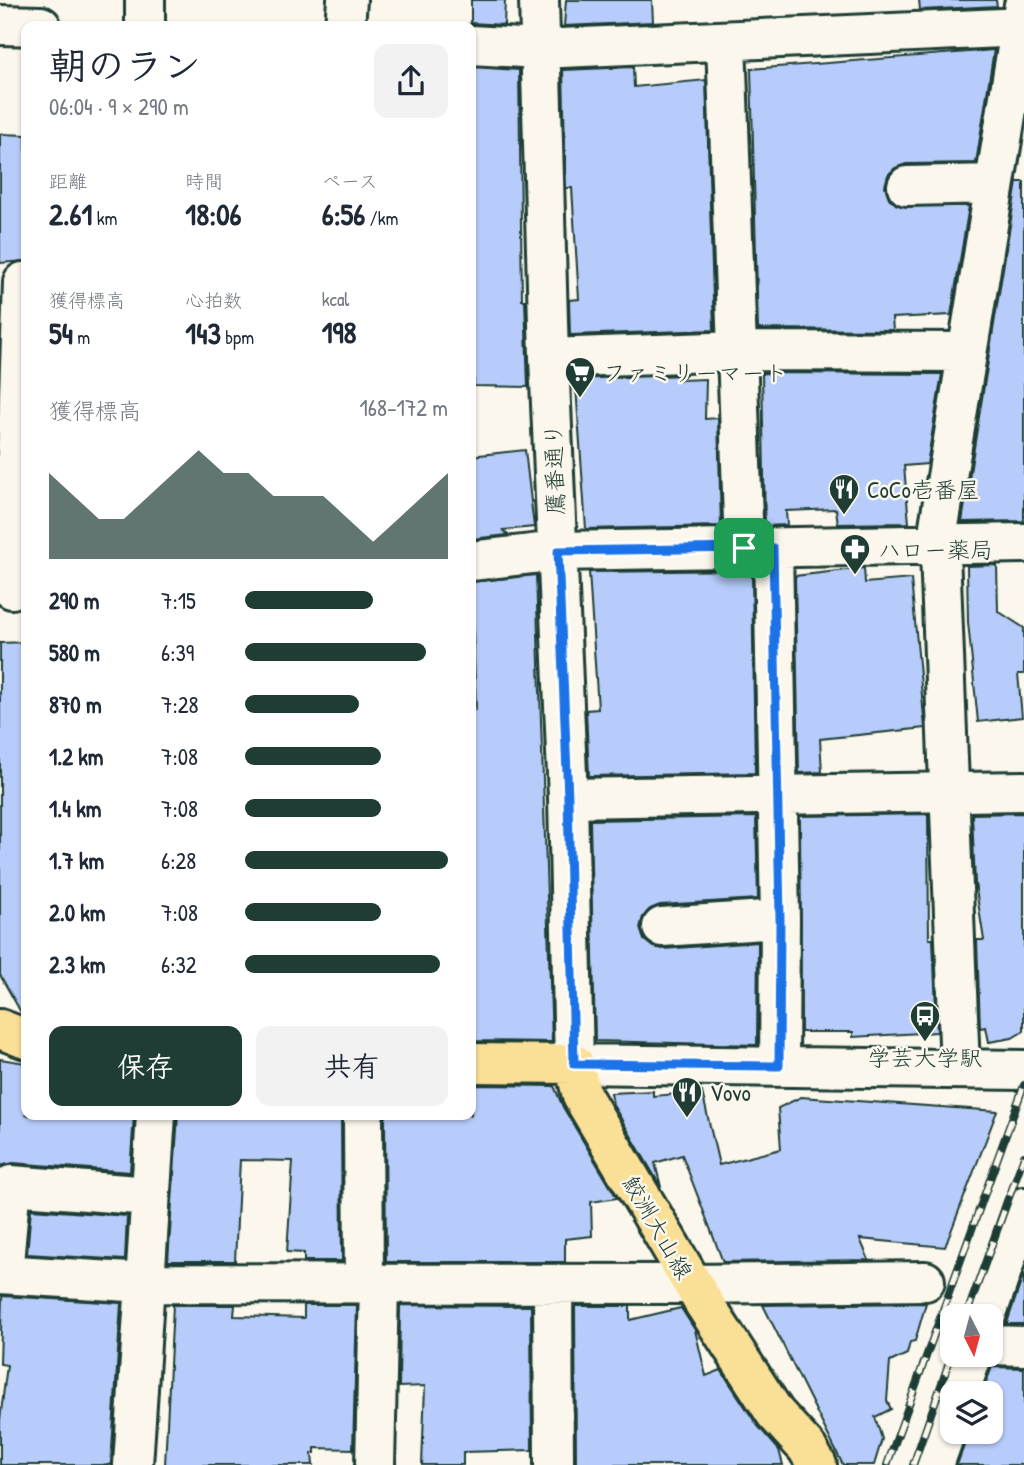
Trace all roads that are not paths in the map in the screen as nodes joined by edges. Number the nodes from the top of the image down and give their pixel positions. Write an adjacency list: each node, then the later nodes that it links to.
1 (145, 0): 5 (street)
2 (347, 0): 6 (street)
3 (540, 0): 11 (street, 鷹番通り)
4 (1023, 20): 9 (street); 12 (street)
5 (145, 21)
6 (345, 21)
7 (0, 25): 8 (street)
8 (21, 26)
9 (726, 41): 11 (street); 15 (street)
10 (476, 45): 11 (street)
11 (539, 49): 17 (street, 鷹番通り)
12 (994, 184): 13 (street); 16 (street)
13 (907, 186)
14 (17, 282): 23 (street)
15 (738, 351): 16 (street); 17 (street); 20 (street)
16 (966, 352): 19 (street)
17 (549, 358): 21 (street, 鷹番通り)
18 (1024, 543): 19 (street)
19 (940, 545): 20 (street); 25 (street)
20 (759, 548): 21 (street); 26 (street)
21 (558, 551): 22 (street); 27 (street, 鷹番通り)
22 (476, 560)
23 (13, 589)
24 (1024, 791): 25 (street)
25 (948, 795): 26 (street); 35 (street)
26 (776, 796): 27 (street); 28 (street)
27 (568, 798): 33 (street, 鷹番通り)
28 (780, 919): 29 (street); 34 (street)
29 (662, 927)
30 (0, 1029): 31 (main road)
31 (21, 1037)
32 (476, 1063): 33 (main road)
33 (574, 1064): 34 (street); 46 (main road, 鮫洲大山線)
34 (779, 1066): 35 (street)
35 (960, 1069): 36 (street)
36 (1024, 1070)
37 (156, 1120): 39 (street)
38 (363, 1120): 44 (street)
39 (150, 1196): 41 (street); 43 (street)
40 (1024, 1207): 47 (street)
41 (2, 1274): 43 (street)
42 (925, 1281): 46 (street)
43 (145, 1283): 44 (street); 51 (street)
44 (372, 1284): 45 (street); 52 (street)
45 (553, 1284): 46 (street); 53 (street)
46 (692, 1284): 54 (main road, 鮫洲大山線)
47 (990, 1304)
48 (1003, 1345): 49 (street)
49 (1024, 1346)
50 (941, 1444): 55 (street)
51 (133, 1465)
52 (375, 1465)
53 (554, 1465)
54 (817, 1465)
55 (934, 1465)

